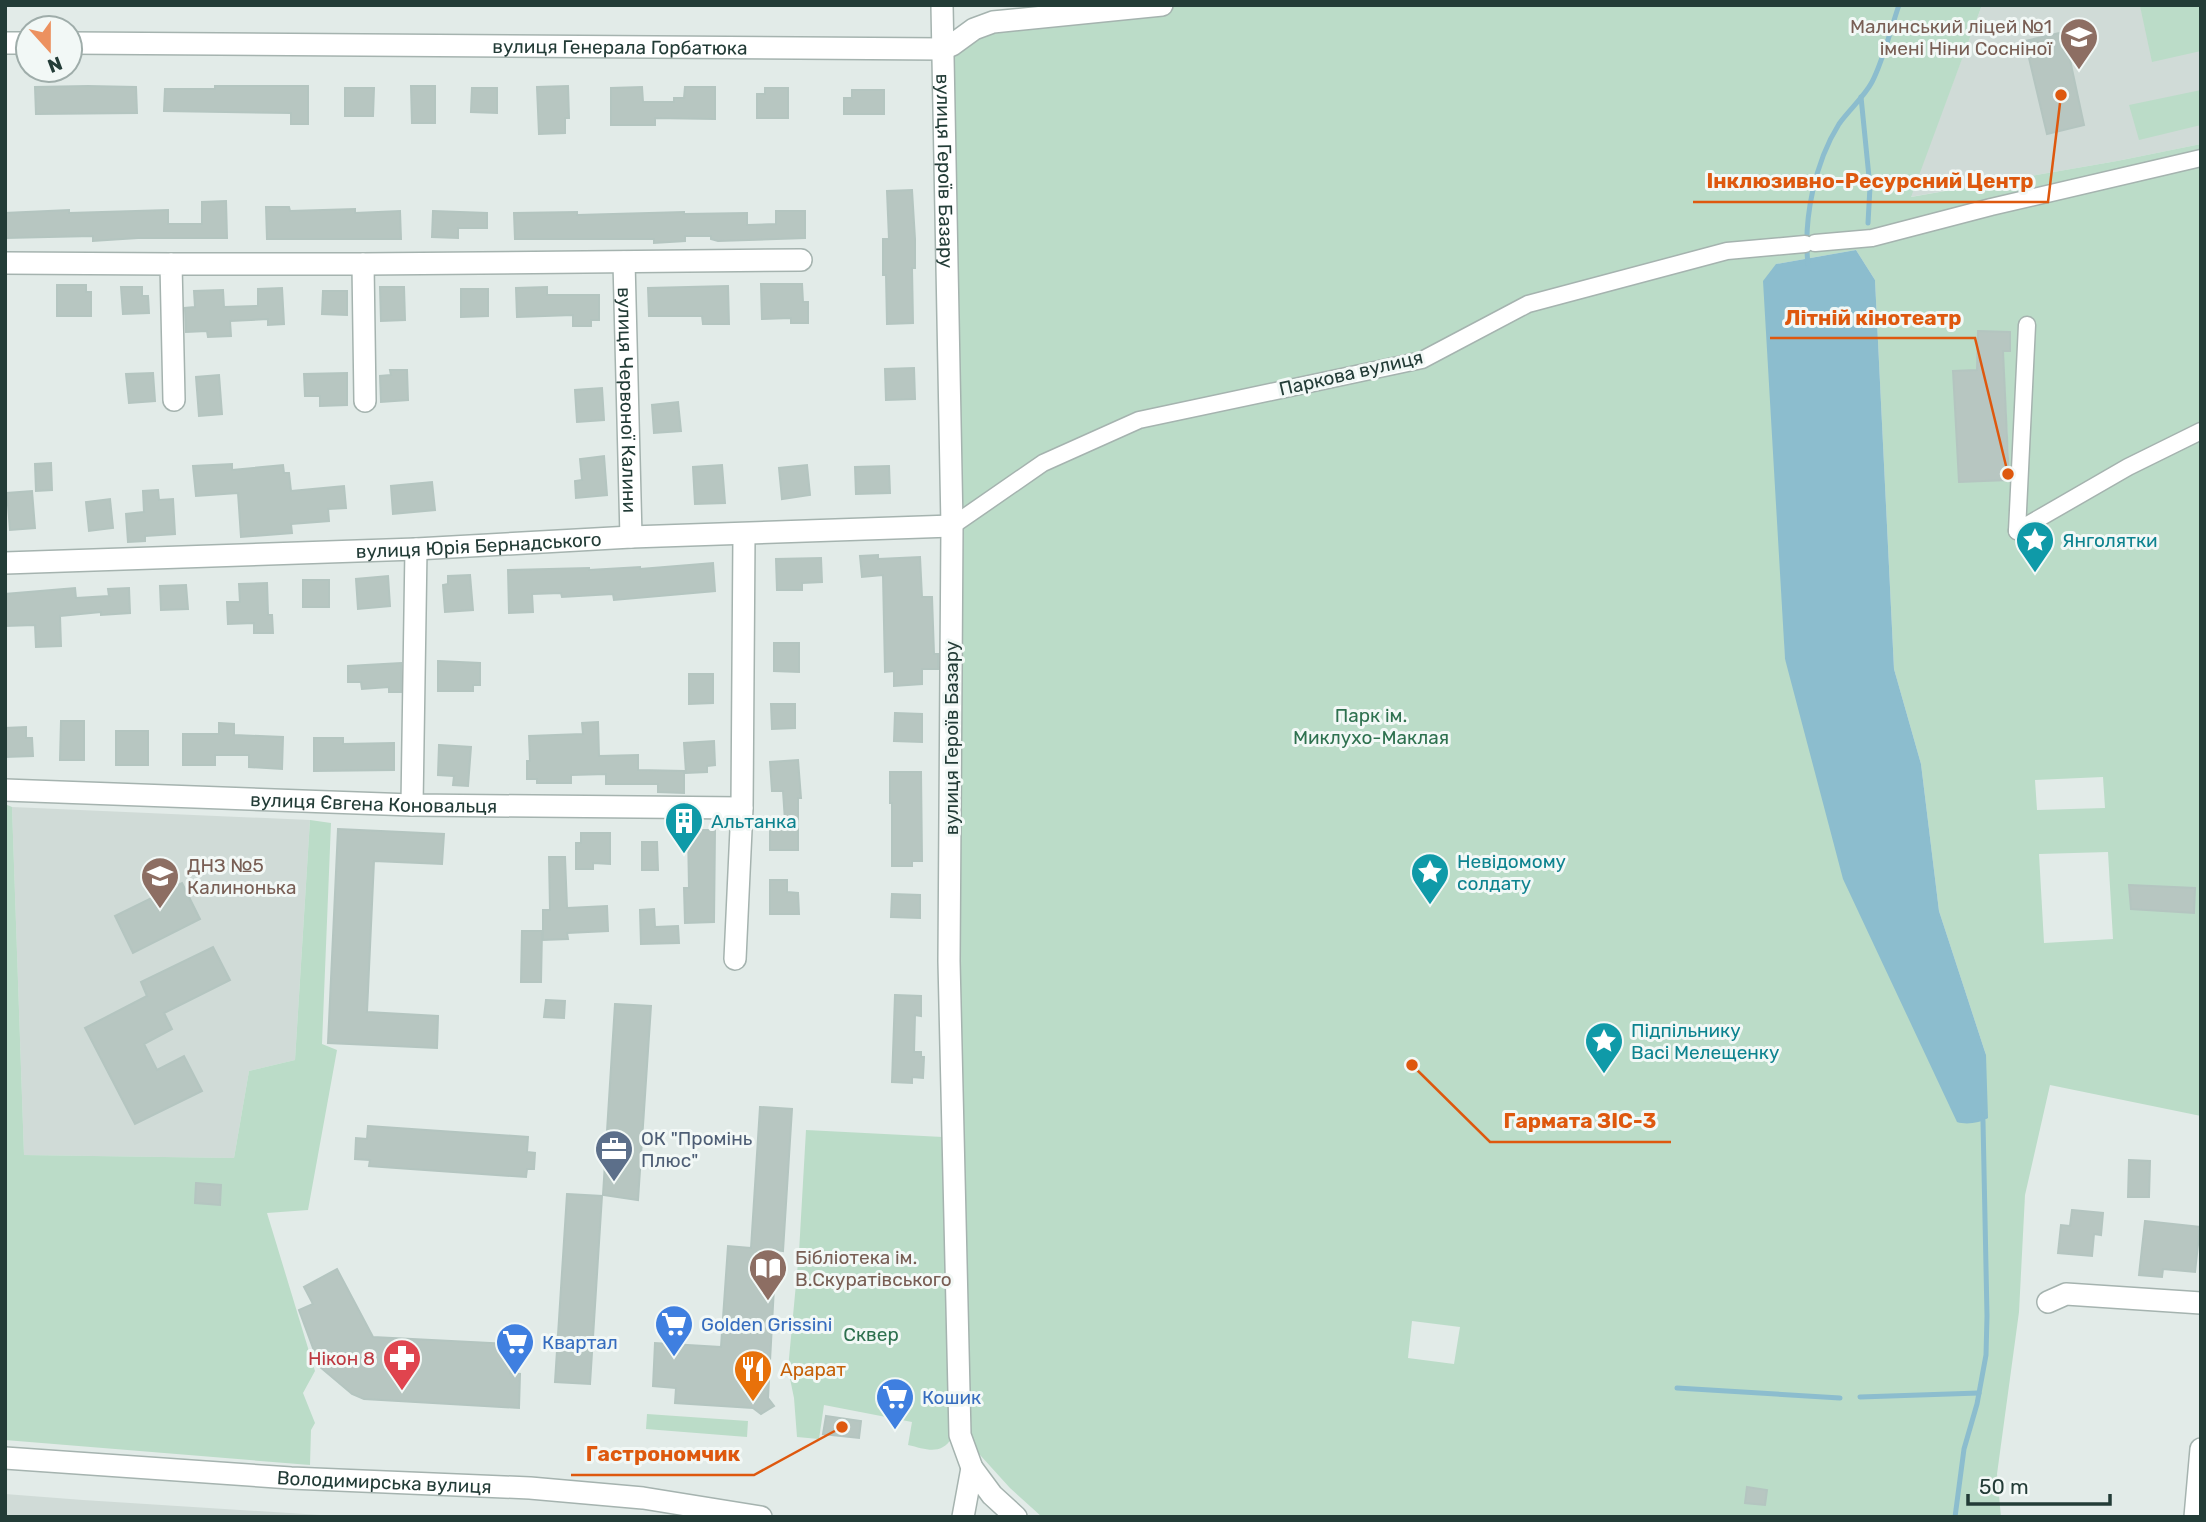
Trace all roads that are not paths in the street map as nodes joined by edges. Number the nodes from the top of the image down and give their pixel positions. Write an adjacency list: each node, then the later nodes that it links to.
1 (942, 5): 4 (street, вулиця Героїв Базару)
2 (1162, 5): 4 (street)
3 (84, 43): 4 (street, вулиця Генерала Горбатюка)
4 (943, 49): 15 (street, вулиця Героїв Базару)
5 (2201, 158): 15 (street, Паркова вулиця)
6 (801, 260): 7 (street, вулиця Червоної Калини)
7 (624, 262): 10 (street, вулиця Червоної Калини); 17 (street, вулиця Червоної Калини)
8 (5, 263): 9 (street, вулиця Червоної Калини)
9 (171, 264): 10 (street, вулиця Червоної Калини); 12 (street)
10 (363, 264): 13 (street)
11 (2027, 325): 14 (street)
12 (174, 400)
13 (365, 401)
14 (2201, 431)
15 (952, 526): 16 (street, вулиця Юрія Бернадського); 28 (street, вулиця Героїв Базару)
16 (744, 534): 17 (street, вулиця Юрія Бернадського); 22 (street)
17 (631, 537): 18 (street, вулиця Юрія Бернадського)
18 (416, 549): 19 (street, вулиця Юрія Бернадського); 21 (street)
19 (5, 563)
20 (5, 790): 21 (street, вулиця Євгена Коновальця)
21 (412, 805): 22 (street, вулиця Євгена Коновальця)
22 (742, 808): 23 (street)
23 (735, 959)
24 (2048, 1302): 25 (street)
25 (2201, 1303)
26 (2201, 1449): 32 (street)
27 (5, 1458): 29 (street, Володимирська вулиця)
28 (972, 1468): 30 (street); 31 (street)
29 (761, 1517)
30 (963, 1517)
31 (1016, 1517)
32 (2195, 1517)

